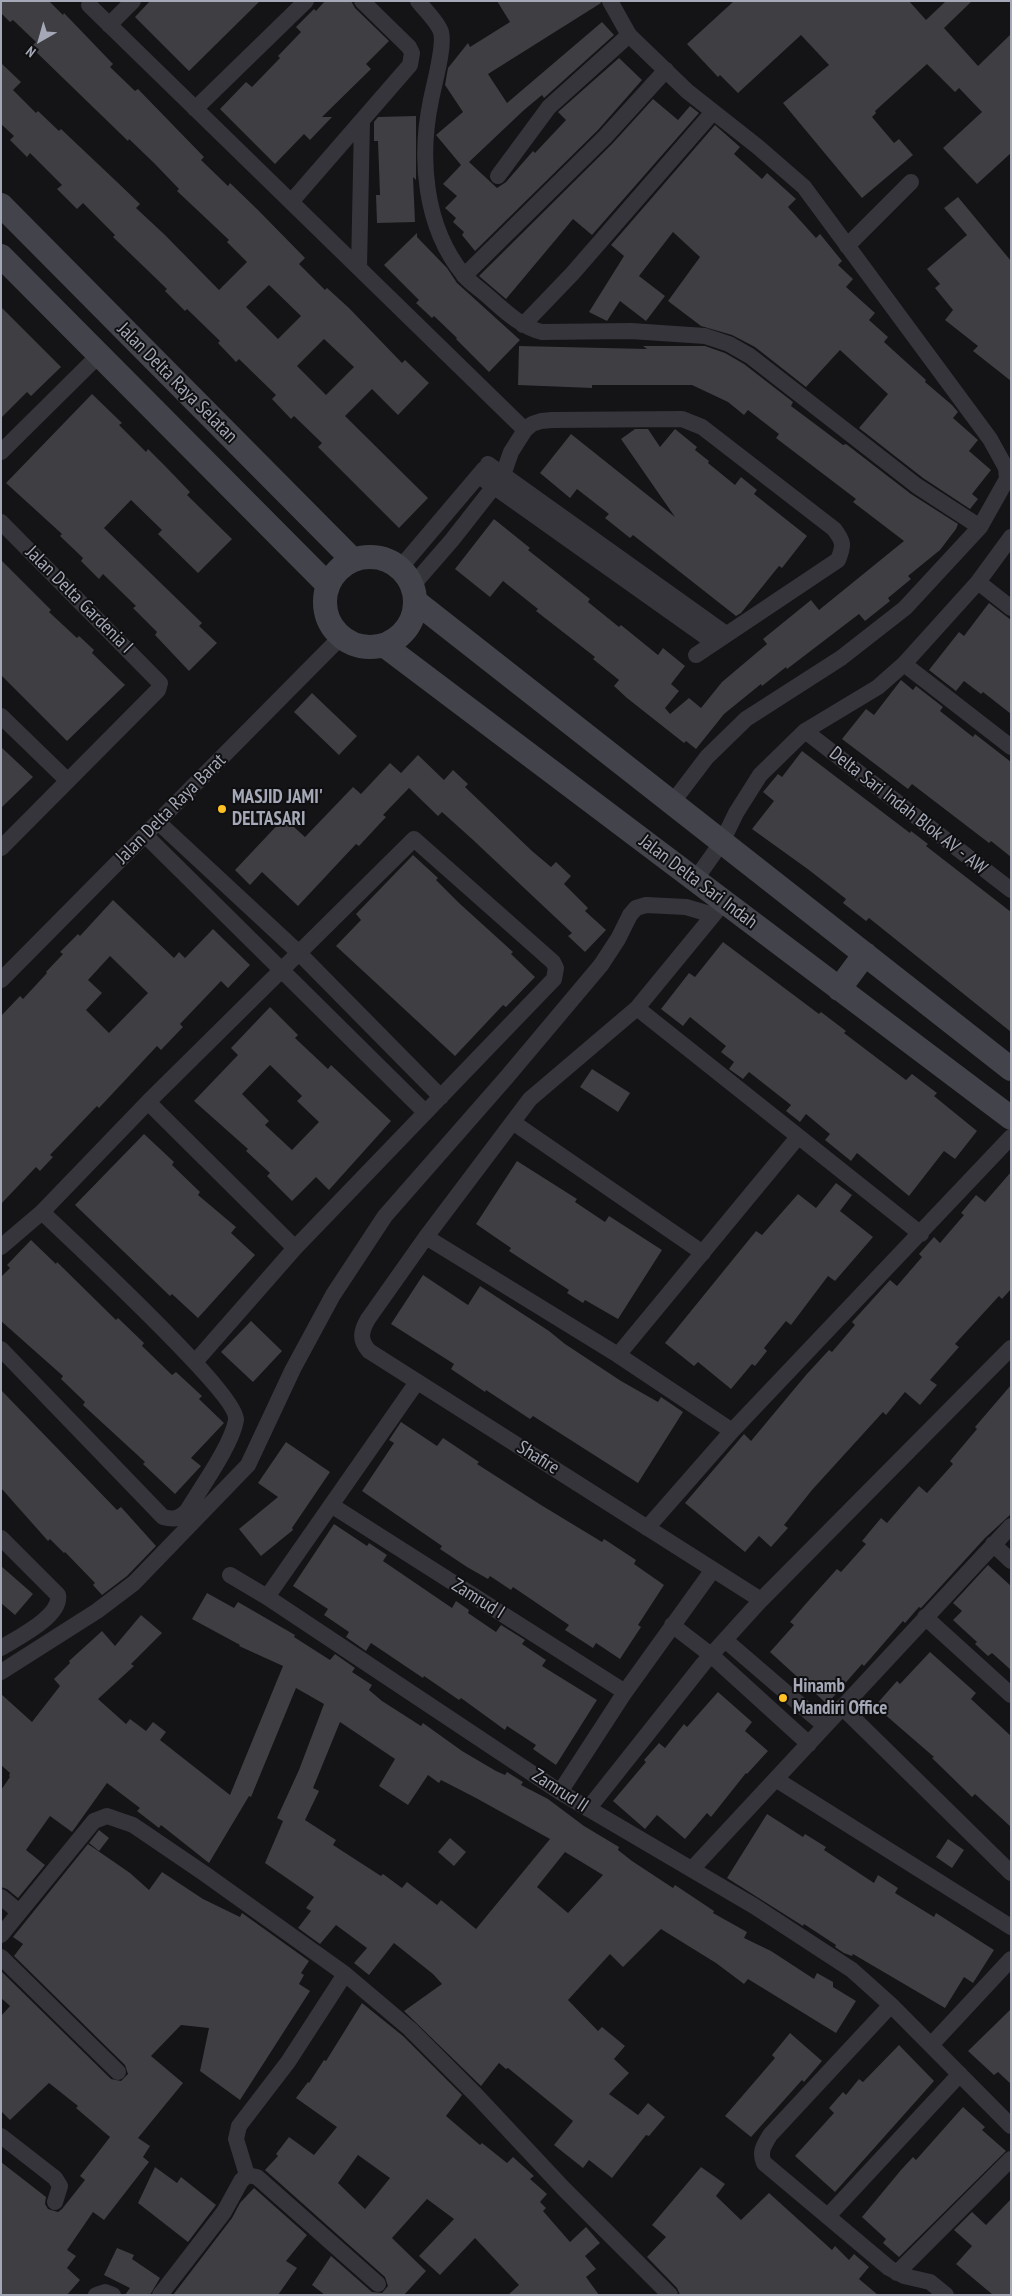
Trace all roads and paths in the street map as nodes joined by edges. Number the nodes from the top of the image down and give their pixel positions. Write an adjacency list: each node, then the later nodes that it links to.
1 (133, 1): 7 (street)
2 (306, 1): 10 (street)
3 (362, 1): 12 (street)
4 (418, 1): 20 (street)
5 (610, 1): 8 (street)
6 (89, 5): 7 (street)
7 (109, 25): 10 (street)
8 (629, 34): 9 (street); 13 (street)
9 (666, 70): 11 (street); 20 (street)
10 (195, 109): 15 (street)
11 (714, 112): 17 (street); 21 (street)
12 (362, 122): 15 (street); 19 (street)
13 (498, 176)
14 (911, 182): 17 (street)
15 (291, 202): 19 (street)
16 (1, 205): 31 (street, Jalan Delta Raya Selatan)
17 (847, 246): 29 (street)
18 (1, 256): 22 (street, Jalan Delta Raya Selatan)
19 (359, 268): 23 (street)
20 (464, 276): 21 (street)
21 (523, 325): 29 (street)
22 (99, 355): 24 (street); 33 (street, Jalan Delta Raya Selatan)
23 (525, 430): 25 (street); 37 (street)
24 (1, 452)
25 (511, 452): 26 (street); 27 (street)
26 (484, 470): 27 (street); 34 (street)
27 (498, 481): 34 (street); 37 (street)
28 (1, 522): 44 (street, Jalan Delta Gardenia I)
29 (980, 527): 45 (street)
30 (1011, 537): 32 (street)
31 (352, 560): 33 (street); 34 (street)
32 (978, 582): 35 (street); 40 (street)
33 (328, 584): 36 (street)
34 (409, 585): 38 (street); 45 (street)
35 (1011, 608)
36 (341, 637): 38 (street); 46 (street, Jalan Delta Raya Barat)
37 (719, 638): 39 (street)
38 (385, 646): 50 (street, Jalan Delta Sari Indah)
39 (696, 655)
40 (904, 664): 42 (street); 43 (street)
41 (1, 716): 44 (street)
42 (804, 731): 48 (street); 51 (street, Delta Sari Indah Blok AV - AW)
43 (1011, 747)
44 (68, 782): 49 (street)
45 (672, 803): 48 (street)
46 (158, 822): 47 (street, Jalan Delta Raya Barat); 53 (street)
47 (145, 835): 55 (street); 56 (street, Jalan Delta Raya Barat)
48 (722, 842): 50 (street); 54 (street)
49 (1, 848)
50 (695, 880): 52 (street, Jalan Delta Sari Indah)
51 (1011, 890)
52 (719, 909): 57 (street, Jalan Delta Sari Indah); 58 (street); 94 (street)
53 (298, 952): 55 (street); 60 (street); 60 (street)
54 (865, 954): 57 (street); 59 (street)
55 (281, 969): 61 (street); 62 (street)
56 (1, 980)
57 (839, 988): 63 (street, Jalan Delta Sari Indah)
58 (637, 1008): 64 (street); 65 (street)
59 (1011, 1069)
60 (441, 1097): 62 (street)
61 (148, 1102): 67 (street); 71 (street)
62 (426, 1112): 71 (street)
63 (1011, 1118)
64 (514, 1123): 69 (street); 72 (street)
65 (798, 1136): 68 (street); 72 (street)
66 (1011, 1137): 68 (street)
67 (42, 1212): 70 (street); 76 (street)
68 (921, 1234): 78 (street)
69 (426, 1237): 75 (street); 77 (street, Shafire)
70 (1, 1247)
71 (295, 1248): 76 (street)
72 (703, 1253): 75 (street)
73 (1011, 1348): 88 (street)
74 (1, 1349): 76 (street)
75 (618, 1355): 78 (street)
76 (195, 1362)
77 (417, 1382): 79 (street); 81 (street, Shafire)
78 (732, 1432): 81 (street)
79 (331, 1505): 87 (street); 95 (street, Zamrud I)
80 (1011, 1526): 83 (street)
81 (647, 1528): 85 (street, Shafire)
82 (1, 1538): 92 (street)
83 (993, 1544): 84 (street); 89 (street)
84 (1011, 1561)
85 (712, 1571): 88 (street, Shafire); 90 (street)
86 (230, 1575): 87 (street, Zamrud II)
87 (267, 1597): 101 (street, Zamrud II)
88 (761, 1600): 91 (street)
89 (925, 1617): 96 (street); 97 (street)
90 (672, 1626): 93 (street); 95 (street)
91 (725, 1640): 93 (street); 98 (street)
92 (1, 1648)
93 (711, 1655): 99 (street); 102 (street)
94 (1, 1672)
95 (625, 1692): 101 (street)
96 (1011, 1695)
97 (842, 1707): 98 (street); 104 (street)
98 (825, 1726): 99 (street)
99 (808, 1744): 100 (street)
100 (777, 1780): 103 (street); 107 (street)
101 (560, 1792): 102 (street, Zamrud II)
102 (588, 1809): 103 (street, Zamrud II)
103 (692, 1869): 112 (street, Zamrud II)
104 (1011, 1874)
105 (1, 1897): 106 (street)
106 (19, 1912): 108 (street); 111 (street)
107 (1011, 1927)
108 (1, 1935)
109 (1, 1956): 114 (street)
110 (1011, 1959): 113 (street)
111 (345, 1974): 119 (street); 127 (street)
112 (891, 2005): 113 (street, Zamrud II); 121 (street)
113 (931, 2045): 115 (street, Zamrud II)
114 (118, 2072)
115 (960, 2074): 116 (street, Zamrud II); 121 (street)
116 (1010, 2122)
117 (1, 2136): 120 (street)
118 (1011, 2158): 122 (street)
119 (247, 2175): 123 (street); 126 (street)
120 (55, 2202)
121 (828, 2216): 122 (street)
122 (898, 2273): 128 (street)
123 (378, 2284)
124 (96, 2295): 125 (street)
125 (113, 2295)
126 (160, 2295)
127 (670, 2295)
128 (946, 2295)

